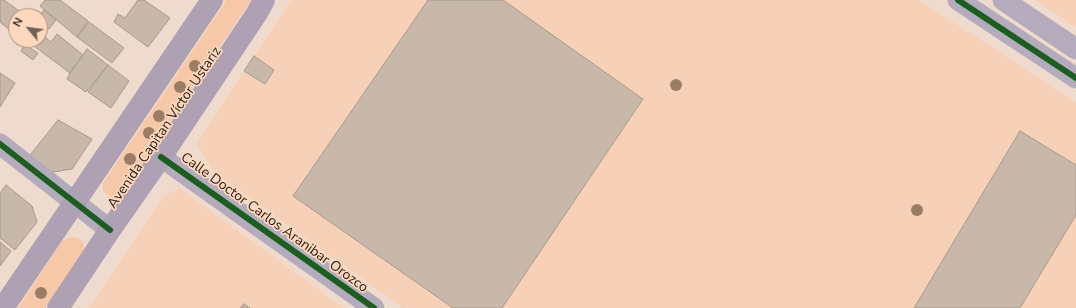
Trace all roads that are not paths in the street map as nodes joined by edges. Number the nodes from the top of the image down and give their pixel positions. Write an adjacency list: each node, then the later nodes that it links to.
1 (212, 0): 9 (main road)
2 (264, 0): 8 (main road, Avenida Capitan Víctor Ustariz)
3 (958, 0): 6 (street)
4 (1003, 0): 5 (street)
5 (1076, 48)
6 (1076, 78)
7 (0, 144): 9 (street)
8 (161, 157): 10 (main road, Avenida Capitan Víctor Ustariz); 13 (street, Calle Doctor Carlos Aranibar Orozco)
9 (74, 202): 10 (street); 11 (main road)
10 (110, 230): 12 (main road, Avenida Capitan Víctor Ustariz)
11 (3, 308)
12 (58, 308)
13 (374, 308)

